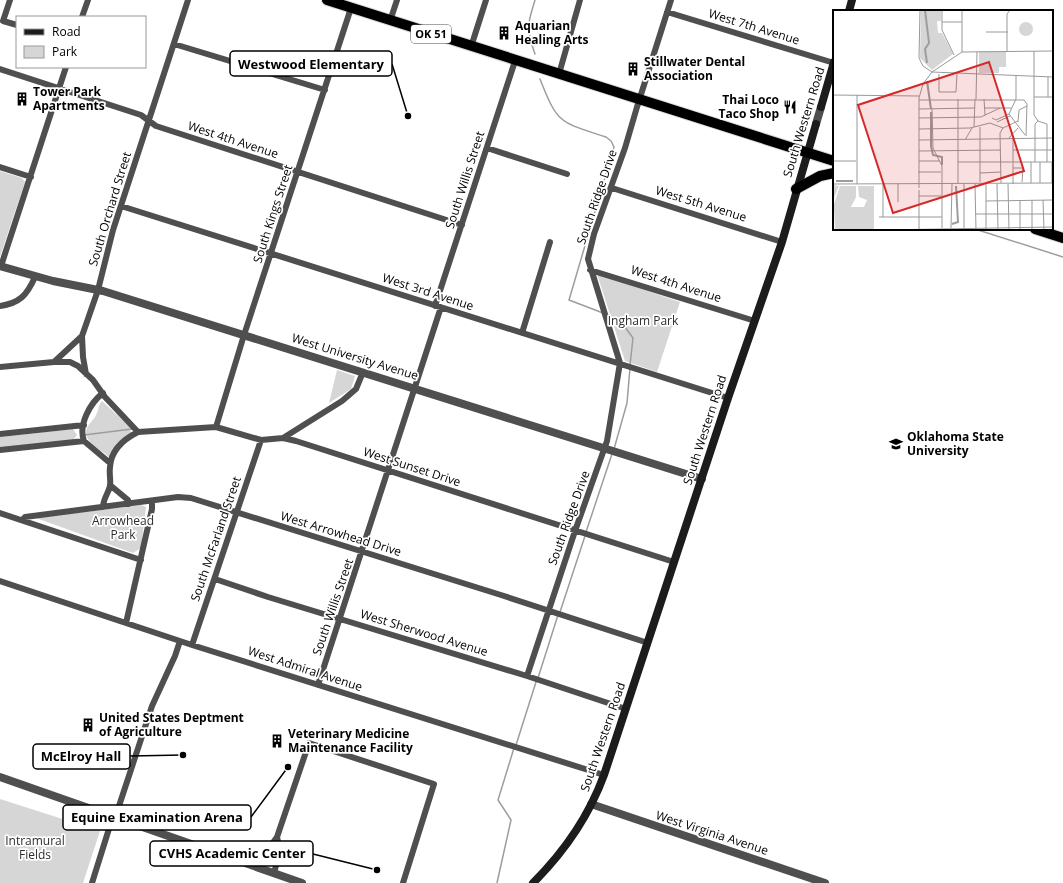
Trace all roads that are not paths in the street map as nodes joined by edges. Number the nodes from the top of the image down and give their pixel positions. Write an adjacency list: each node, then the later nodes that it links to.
1 (88, 0): 13 (street)
2 (188, 0): 16 (street, South Orchard Street)
3 (327, 0): 10 (highway, OK 51)
4 (397, 0): 14 (street)
5 (486, 0): 17 (street)
6 (580, 0): 23 (street)
7 (671, 0): 12 (street, South Ridge Drive)
8 (852, 0): 11 (main road)
9 (9, 1): 15 (street)
10 (351, 8): 14 (highway, OK 51); 25 (street, South Kings Street)
11 (849, 10)
12 (667, 12): 19 (street, West 7th Avenue); 26 (street, South Ridge Drive)
13 (82, 16)
14 (390, 20): 17 (highway, OK 51)
15 (16, 25)
16 (174, 44): 25 (street); 28 (street, South Orchard Street)
17 (471, 47): 18 (highway, OK 51)
18 (515, 61): 23 (highway, OK 51); 30 (street, South Willis Street)
19 (833, 62)
20 (833, 65): 27 (main road, South Western Road)
21 (66, 68): 24 (street)
22 (0, 69): 24 (street, West 4th Avenue)
23 (559, 74): 26 (highway, OK 51)
24 (59, 89): 28 (street, West 4th Avenue); 37 (street)
25 (325, 90): 34 (street, South Kings Street)
26 (639, 99): 31 (highway, OK 51); 38 (street, South Ridge Drive)
27 (821, 107): 29 (street, South Western Road)
28 (149, 122): 34 (street, West 4th Avenue); 40 (street, South Orchard Street)
29 (816, 124): 31 (main road, South Western Road)
30 (487, 148): 36 (street); 41 (street, South Willis Street)
31 (807, 152): 32 (highway, OK 51); 39 (main road, South Western Road)
32 (833, 161)
33 (0, 167): 37 (street)
34 (298, 172): 41 (street, West 4th Avenue); 46 (street, South Kings Street)
35 (833, 173): 39 (highway)
36 (568, 174)
37 (31, 176): 47 (street)
38 (612, 188): 45 (street, West 5th Avenue); 48 (street, South Ridge Drive)
39 (796, 189): 45 (main road, South Western Road)
40 (121, 206): 46 (street, West 3rd Avenue); 50 (street, South Orchard Street)
41 (462, 225): 52 (street, South Willis Street)
42 (1038, 230): 43 (highway)
43 (1063, 238)
44 (550, 242): 54 (street)
45 (782, 242): 53 (main road, South Western Road)
46 (271, 254): 52 (street, West 3rd Avenue); 55 (street, South Kings Street)
47 (0, 266): 49 (street, West University Avenue)
48 (590, 270): 53 (street, West 4th Avenue); 58 (street, South Ridge Drive)
49 (35, 277): 50 (street, West University Avenue); 51 (street)
50 (98, 290): 55 (street, West University Avenue); 56 (street, South Orchard Street)
51 (0, 306)
52 (438, 306): 54 (street, West 3rd Avenue); 62 (street, South Willis Street)
53 (754, 321): 64 (main road, South Western Road)
54 (522, 333): 58 (street, West 3rd Avenue)
55 (244, 335): 60 (street, West University Avenue); 66 (street, South Kings Street)
56 (82, 336): 57 (street, South Orchard Street); 61 (street)
57 (54, 362): 59 (street); 61 (street)
58 (620, 364): 64 (street, West 3rd Avenue); 73 (street, South Ridge Drive)
59 (0, 367)
60 (363, 372): 62 (street, West University Avenue); 69 (street)
61 (86, 374): 63 (street)
62 (415, 388): 73 (street, West University Avenue); 75 (street, South Willis Street)
63 (103, 393): 65 (street); 67 (street)
64 (728, 398): 76 (main road, South Western Road)
65 (84, 425): 68 (street); 71 (street)
66 (216, 427): 67 (street, West Sunset Drive); 70 (street, West Sunset Drive)
67 (138, 432): 74 (street)
68 (0, 434)
69 (283, 438): 70 (street, West Sunset Drive); 75 (street, West Sunset Drive)
70 (261, 440): 82 (street, South McFarland Street)
71 (84, 441): 72 (street); 74 (street)
72 (0, 450)
73 (611, 450): 76 (street, West University Avenue); 84 (street, South Ridge Drive)
74 (110, 463): 77 (street)
75 (389, 471): 84 (street, West Sunset Drive); 85 (street, South Willis Street)
76 (702, 479): 87 (main road, South Western Road)
77 (110, 485): 79 (street); 80 (street)
78 (152, 501): 79 (street, West Arrowhead Drive); 82 (street, West Arrowhead Drive); 86 (street)
79 (129, 504): 80 (street, West Arrowhead Drive)
80 (103, 507): 83 (street, West Arrowhead Drive)
81 (0, 513): 83 (street)
82 (236, 513): 85 (street, West Arrowhead Drive); 88 (street, South McFarland Street)
83 (22, 520): 86 (street)
84 (575, 531): 87 (street, West Sunset Drive); 90 (street, South Ridge Drive)
85 (362, 553): 90 (street, West Arrowhead Drive); 91 (street, South Willis Street)
86 (141, 560): 92 (street)
87 (674, 562): 94 (main road, South Western Road)
88 (215, 579): 91 (street, West Sherwood Avenue); 95 (street, South McFarland Street)
89 (0, 581): 92 (street, West Admiral Avenue)
90 (549, 611): 94 (street, West Arrowhead Drive); 96 (street, South Ridge Drive)
91 (340, 619): 96 (street, West Sherwood Avenue); 97 (street, South Willis Street)
92 (126, 623): 93 (street, West Admiral Avenue)
93 (180, 641): 95 (street, West Admiral Avenue); 102 (street)
94 (648, 643): 98 (main road, South Western Road)
95 (192, 645): 97 (street, West Admiral Avenue)
96 (527, 676): 98 (street, West Sherwood Avenue)
97 (318, 685): 99 (street, West Admiral Avenue)
98 (626, 709): 99 (main road, South Western Road)
99 (604, 775): 101 (main road, South Western Road)
100 (0, 777): 102 (street)
101 (591, 804): 109 (main road, South Western Road); 110 (street, West Virginia Avenue)
102 (113, 816): 104 (street); 106 (street)
103 (278, 837): 104 (street); 105 (street); 108 (street)
104 (259, 868): 105 (street)
105 (274, 873): 107 (street)
106 (92, 883)
107 (302, 883)
108 (403, 883)
109 (534, 883)
110 (825, 883)

